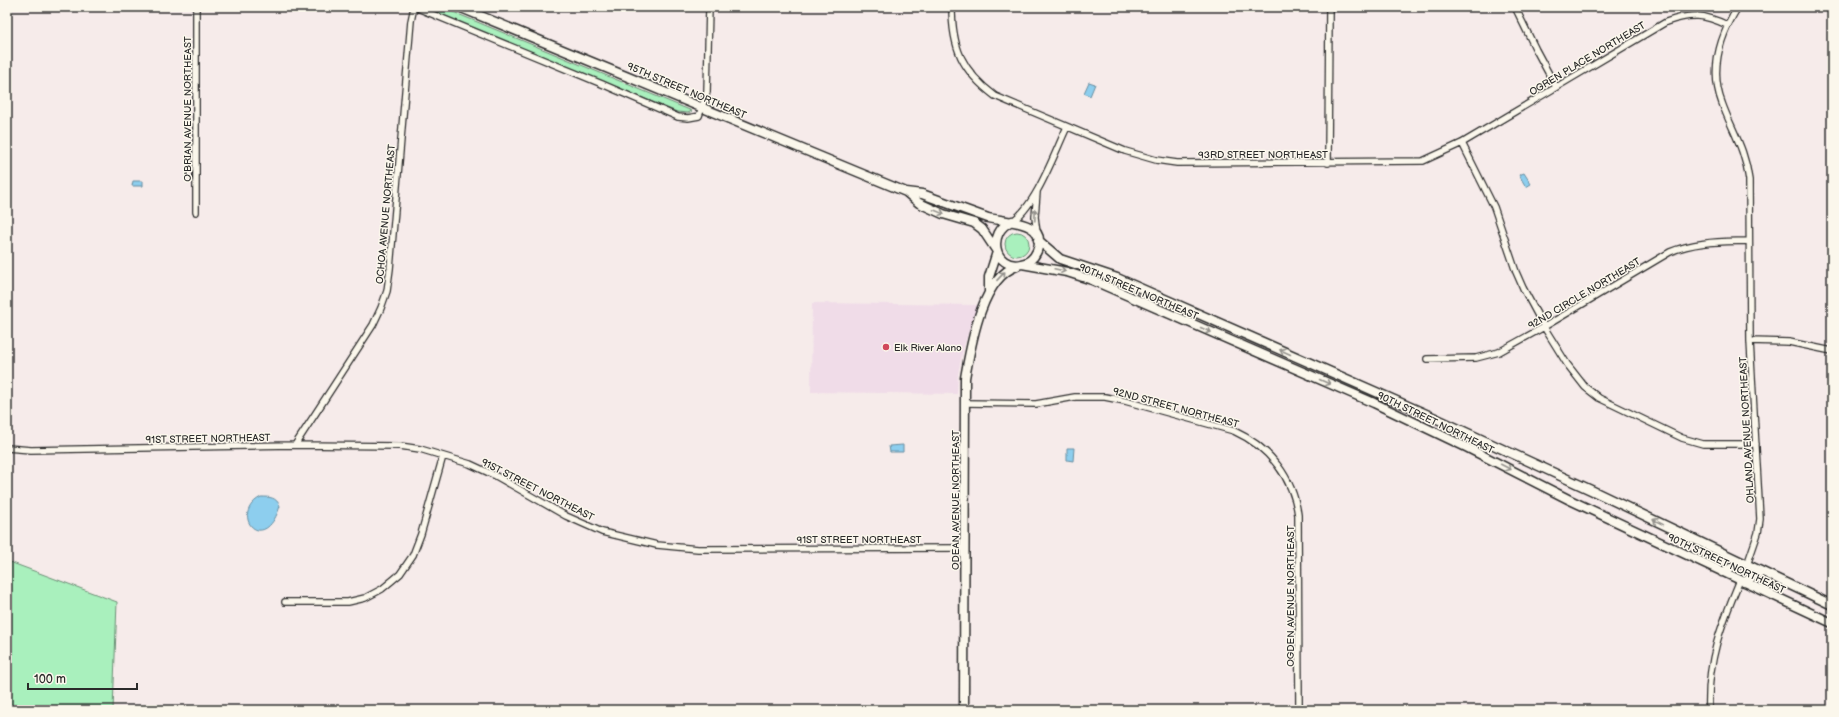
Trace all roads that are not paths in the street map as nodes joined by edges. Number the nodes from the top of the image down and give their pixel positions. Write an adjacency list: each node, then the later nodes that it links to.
1 (196, 7): 17 (street, O'BRIAN AVENUE NORTHEAST)
2 (414, 7): 11 (street); 30 (street, OCHOA AVENUE NORTHEAST)
3 (459, 7): 11 (main road, 95TH STREET NORTHEAST)
4 (709, 7): 11 (street)
5 (952, 7): 12 (street)
6 (1329, 7): 14 (street)
7 (1515, 7): 10 (street)
8 (1738, 7): 9 (street, OHLAND AVENUE NORTHEAST)
9 (1727, 25): 10 (street, OGREN PLACE NORTHEAST); 20 (street, OHLAND AVENUE NORTHEAST)
10 (1556, 87): 13 (street, OGREN PLACE NORTHEAST)
11 (703, 108): 15 (main road, 95TH STREET NORTHEAST)
12 (1067, 127): 14 (street, 93RD STREET NORTHEAST); 16 (street)
13 (1462, 143): 14 (street, 93RD STREET NORTHEAST); 24 (street)
14 (1328, 163)
15 (906, 192): 18 (main road); 21 (main road, one-way to 21)
16 (1037, 192): 18 (street); 19 (street, one-way to 16)
17 (196, 212)
18 (1012, 221): 19 (main road); 21 (main road)
19 (1038, 239): 22 (main road); 35 (main road, 90TH STREET NORTHEAST, one-way to 19)
20 (1749, 241): 24 (street, 92ND CIRCLE NORTHEAST); 25 (street, OHLAND AVENUE NORTHEAST)
21 (997, 252): 22 (main road); 23 (main road, ODEAN AVENUE NORTHEAST)
22 (1020, 265): 23 (main road, ODEAN AVENUE NORTHEAST, one-way to 22); 36 (main road, 90TH STREET NORTHEAST, one-way to 36)
23 (989, 293): 28 (main road, ODEAN AVENUE NORTHEAST)
24 (1544, 327): 27 (street, 92ND CIRCLE NORTHEAST); 29 (street)
25 (1750, 341): 26 (street); 29 (street, OHLAND AVENUE NORTHEAST)
26 (1832, 351)
27 (1427, 359)
28 (965, 403): 33 (street, 92ND STREET NORTHEAST); 34 (main road, ODEAN AVENUE NORTHEAST)
29 (1756, 444): 35 (street, OHLAND AVENUE NORTHEAST)
30 (295, 445): 31 (street, 91ST STREET NORTHEAST); 32 (street, 91ST STREET NORTHEAST)
31 (7, 448)
32 (443, 456): 34 (street, 91ST STREET NORTHEAST); 39 (street)
33 (1289, 483): 43 (street, OGDEN AVENUE NORTHEAST)
34 (965, 548): 42 (main road, ODEAN AVENUE NORTHEAST)
35 (1744, 564): 36 (main road); 37 (main road, 90TH STREET NORTHEAST)
36 (1722, 572): 38 (main road, 90TH STREET NORTHEAST)
37 (1761, 572): 38 (main road); 40 (main road, 90TH STREET NORTHEAST)
38 (1742, 581): 41 (main road, 90TH STREET NORTHEAST); 44 (street)
39 (285, 602)
40 (1832, 606)
41 (1832, 623)
42 (964, 710)
43 (1300, 710)
44 (1709, 710)

